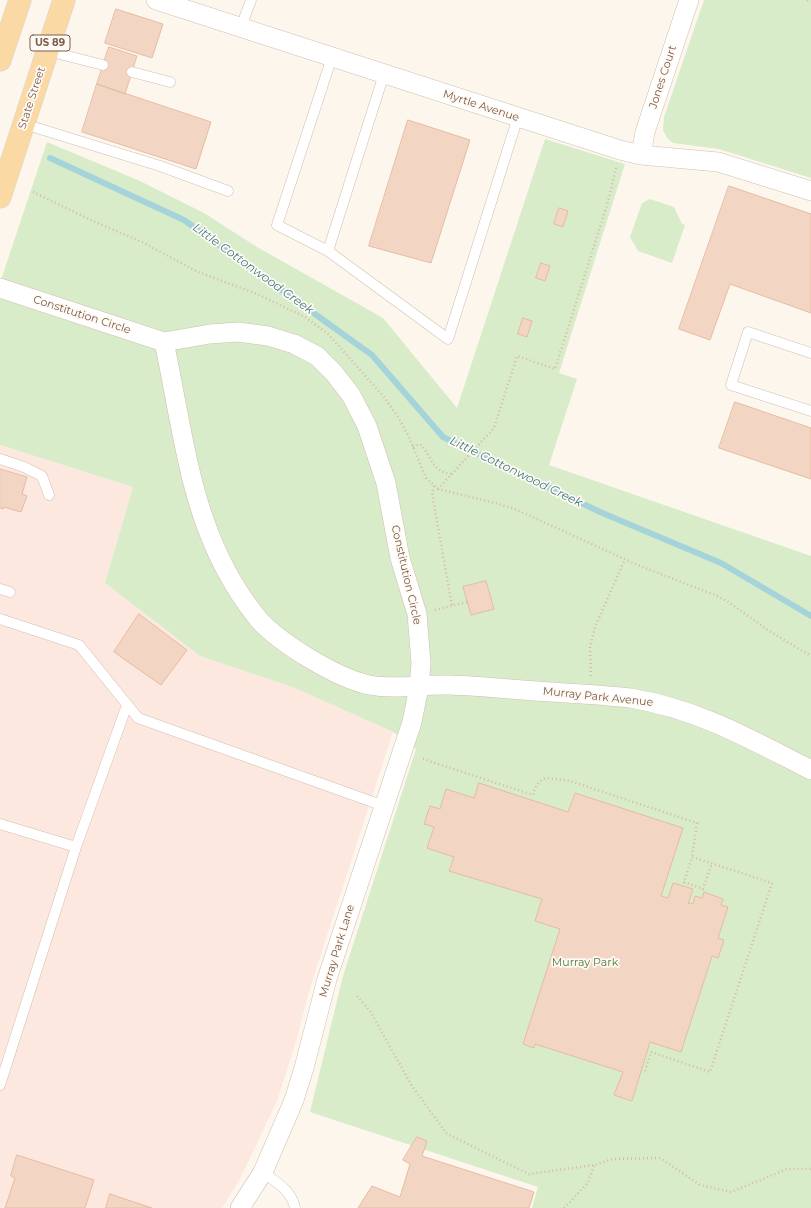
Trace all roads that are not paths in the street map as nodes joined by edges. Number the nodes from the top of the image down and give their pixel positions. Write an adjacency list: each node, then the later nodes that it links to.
1 (20, 0): 10 (main road)
2 (64, 0): 8 (main road, State Street / US 89)
3 (156, 0): 6 (street, Myrtle Avenue)
4 (251, 0): 7 (lane)
5 (689, 0): 17 (street, Jones Court)
6 (185, 4): 7 (street, Myrtle Avenue)
7 (241, 27): 9 (street, Myrtle Avenue)
8 (48, 51): 11 (lane); 16 (main road, State Street / US 89)
9 (332, 57): 13 (street, Myrtle Avenue); 21 (lane)
10 (0, 60)
11 (103, 65)
12 (132, 72): 14 (lane)
13 (384, 74): 15 (street, Myrtle Avenue); 21 (lane)
14 (170, 82)
15 (518, 117): 17 (street, Myrtle Avenue); 21 (lane)
16 (24, 124): 18 (lane); 20 (main road, State Street / US 89)
17 (641, 155): 19 (street, Myrtle Avenue)
18 (228, 191)
19 (811, 191)
20 (0, 197)
21 (328, 251)
22 (0, 288): 23 (street, Constitution Circle)
23 (164, 342): 31 (street); 31 (street, Constitution Circle)
24 (811, 353): 25 (lane)
25 (811, 411)
26 (0, 459): 27 (lane)
27 (49, 495)
28 (0, 589): 29 (lane)
29 (10, 592)
30 (0, 619): 32 (lane)
31 (419, 687): 33 (street, Murray Park Avenue); 34 (street, Murray Park Lane)
32 (127, 705): 34 (lane); 36 (lane)
33 (811, 770)
34 (384, 806): 38 (street, Murray Park Lane)
35 (0, 824): 36 (lane)
36 (76, 847): 37 (lane)
37 (0, 1085)
38 (263, 1172): 39 (street, Murray Park Lane); 40 (lane)
39 (240, 1208)
40 (295, 1208)

